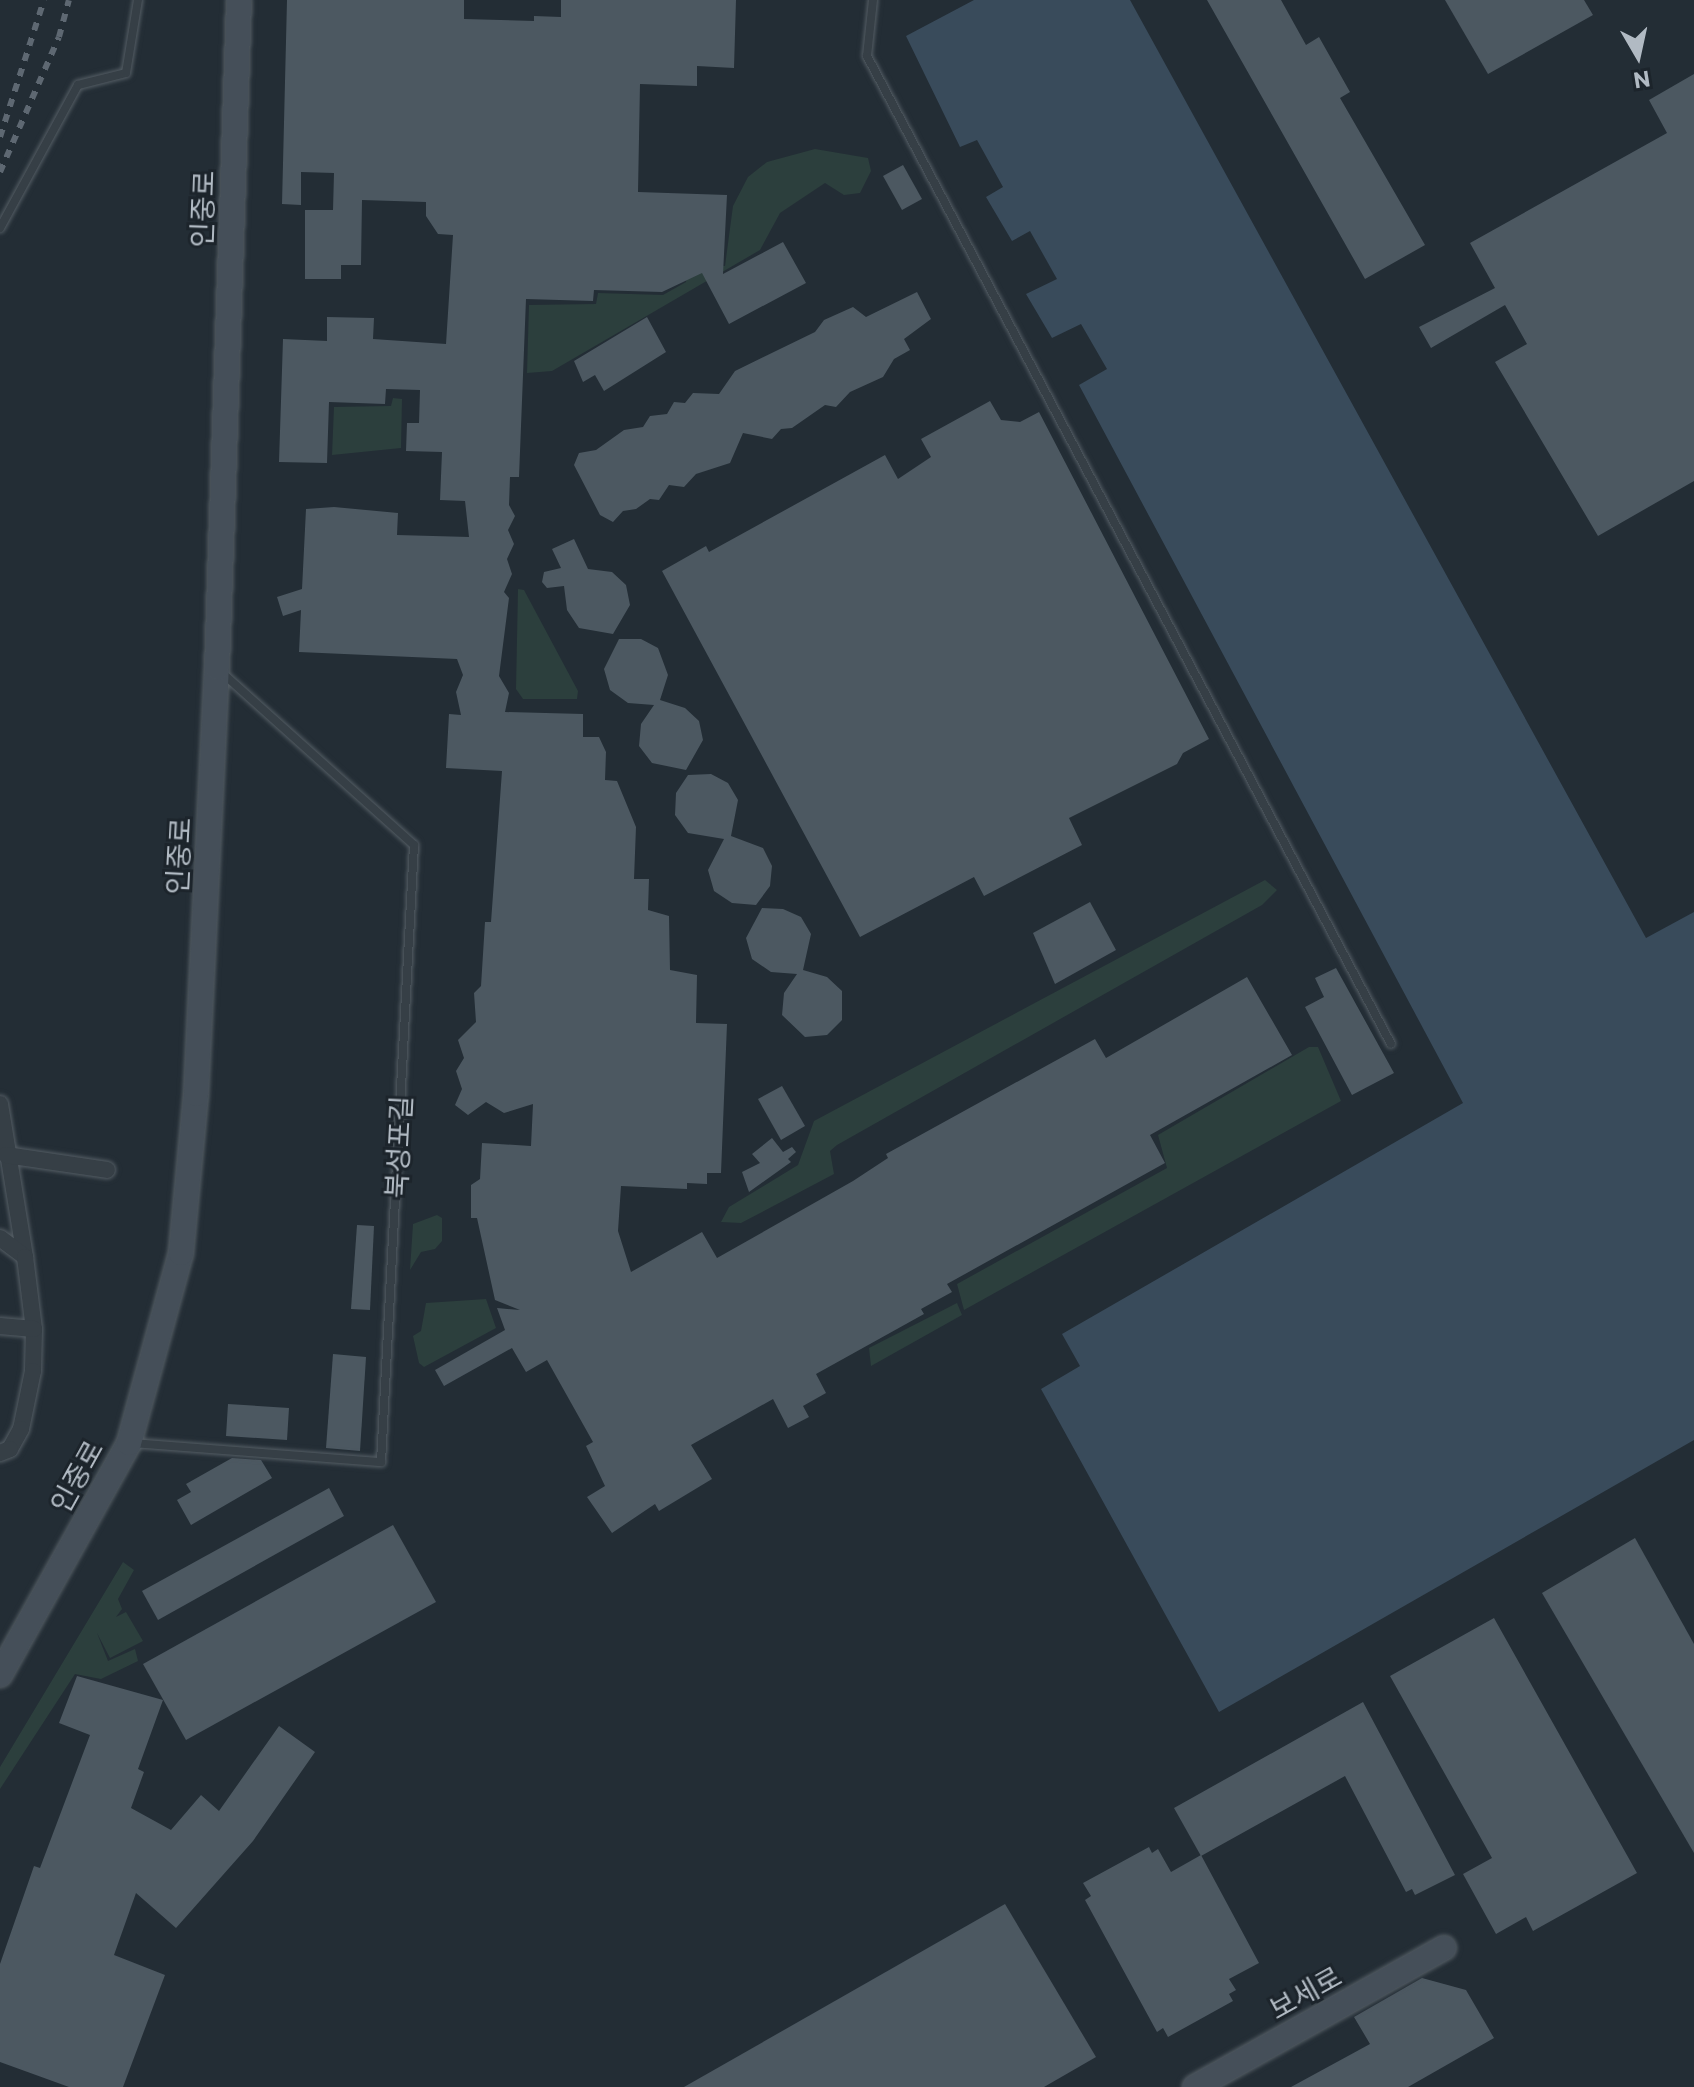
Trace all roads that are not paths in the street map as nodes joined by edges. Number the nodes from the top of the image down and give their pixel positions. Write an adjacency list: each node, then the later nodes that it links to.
1 (138, 0): 4 (lane)
2 (239, 0): 5 (main road, 인중로)
3 (873, 0): 6 (lane)
4 (0, 228)
5 (217, 668): 14 (main road, 인중로); 14 (lane, 북성포길)
6 (1391, 1044)
7 (0, 1104): 8 (street)
8 (6, 1155): 9 (street); 11 (street)
9 (107, 1170)
10 (0, 1238): 11 (street)
11 (25, 1257): 13 (street)
12 (0, 1326): 13 (street)
13 (34, 1329): 15 (street)
14 (129, 1443): 16 (main road, 인중로)
15 (0, 1453)
16 (0, 1675)
17 (1444, 1948): 18 (main road, 보세로)
18 (1195, 2087)

